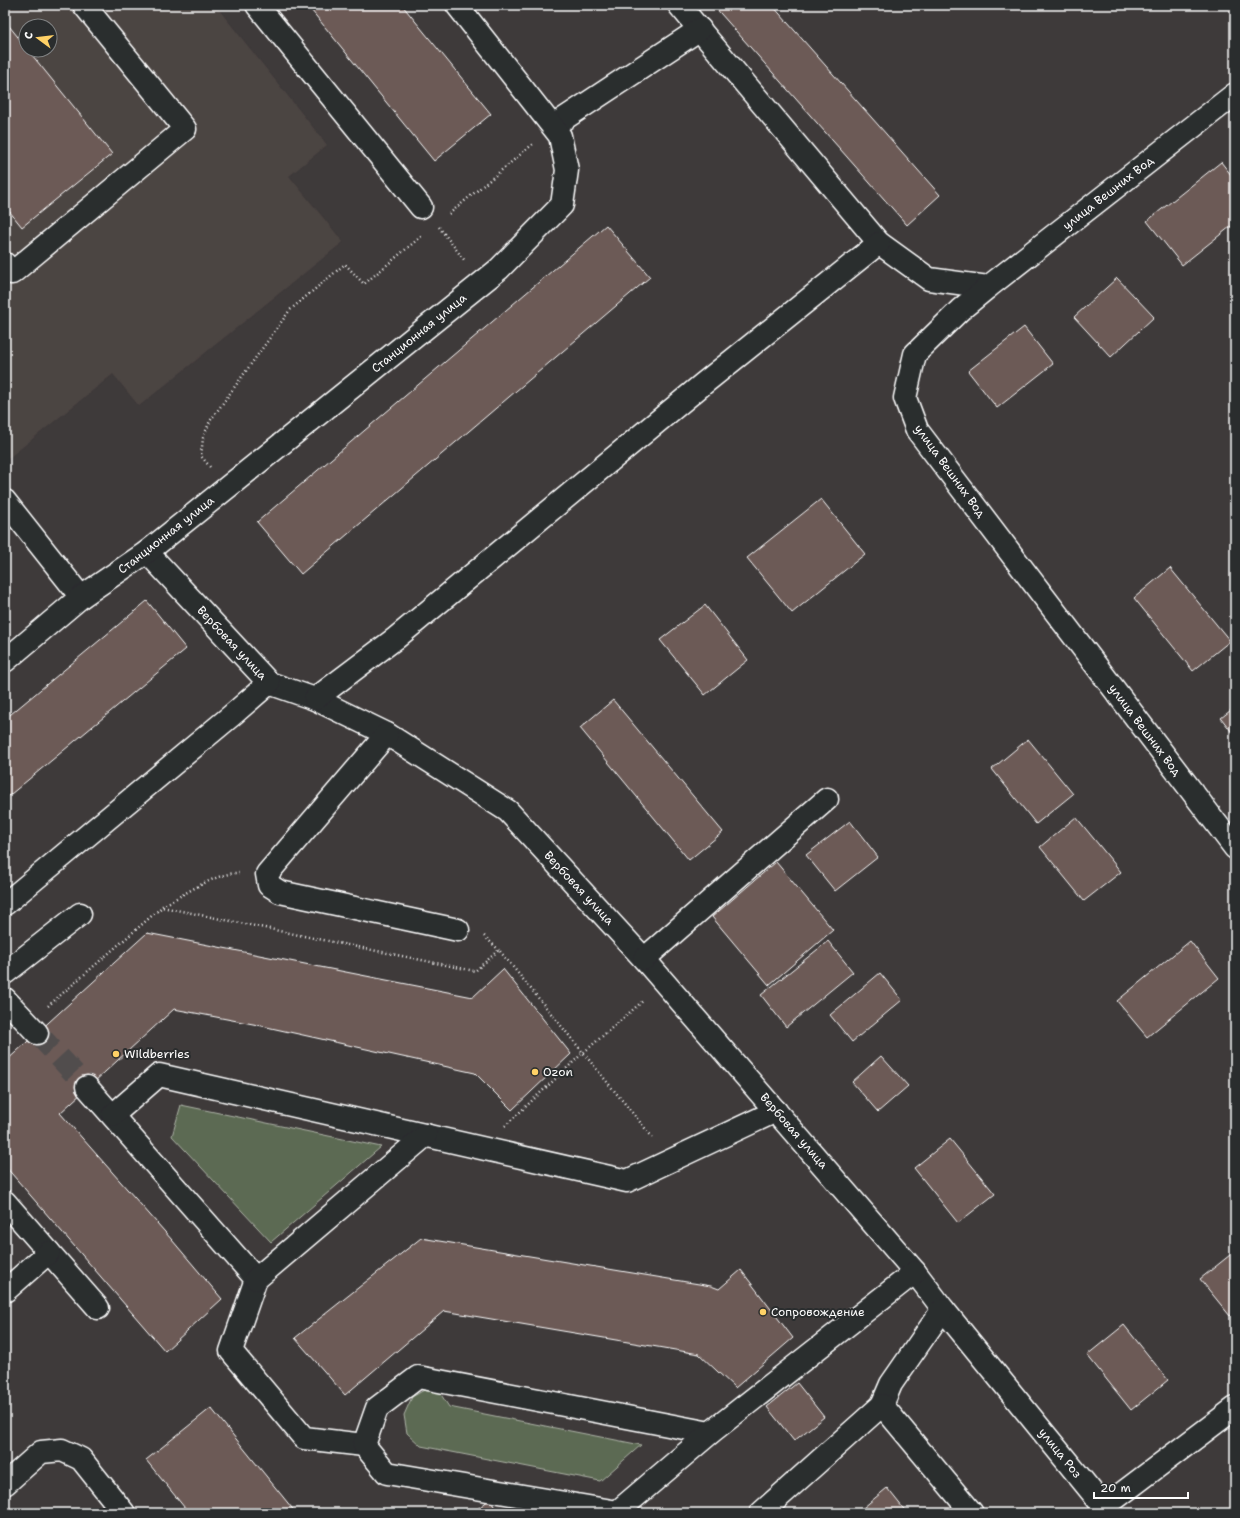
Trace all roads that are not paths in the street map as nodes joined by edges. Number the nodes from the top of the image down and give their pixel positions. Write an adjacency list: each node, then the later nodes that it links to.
1 (84, 5): 10 (street)
2 (257, 5): 8 (street)
3 (457, 5): 7 (street, Станционная улица)
4 (679, 5): 5 (street)
5 (700, 29): 7 (street); 9 (street)
6 (1235, 94): 11 (street, улица Вешних Вод)
7 (553, 126): 13 (street, Станционная улица)
8 (421, 207)
9 (879, 243): 11 (street); 17 (street)
10 (5, 264)
11 (988, 287): 20 (street, улица Вешних Вод)
12 (5, 501): 14 (street)
13 (147, 552): 14 (street, Станционная улица); 16 (street, Вербовая улица)
14 (81, 597): 15 (street, Станционная улица)
15 (5, 661)
16 (269, 683): 17 (street, Вербовая улица); 21 (street)
17 (316, 699): 18 (street, Вербовая улица)
18 (387, 734): 23 (street); 24 (street, Вербовая улица)
19 (827, 799): 24 (street)
20 (1235, 848)
21 (5, 904)
22 (80, 914): 25 (street)
23 (458, 930)
24 (644, 959): 29 (street, Вербовая улица)
25 (5, 973)
26 (5, 999): 27 (street)
27 (32, 1028)
28 (87, 1087): 30 (street)
29 (776, 1111): 31 (street); 34 (street, Вербовая улица)
30 (112, 1115): 31 (street); 35 (street)
31 (426, 1135): 35 (street)
32 (5, 1202): 33 (street)
33 (49, 1252): 36 (street); 37 (street)
34 (915, 1272): 38 (street, Вербовая улица); 41 (street)
35 (256, 1279): 42 (street)
36 (5, 1292)
37 (98, 1308)
38 (943, 1309): 39 (street); 40 (street, улица Роз)
39 (882, 1405): 46 (street); 47 (street)
40 (1232, 1417)
41 (710, 1433): 42 (street); 45 (street)
42 (364, 1445): 45 (street)
43 (5, 1484): 44 (street)
44 (124, 1513)
45 (617, 1513)
46 (761, 1513)
47 (972, 1513)

